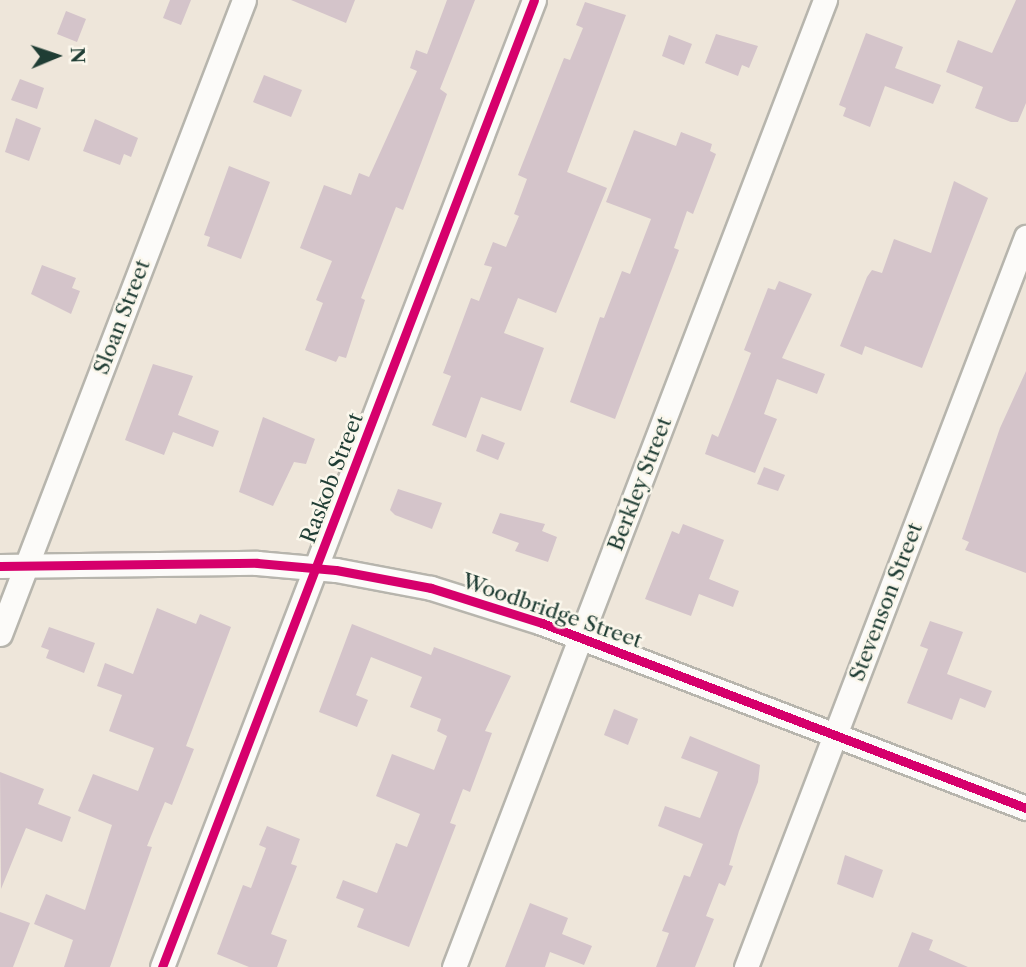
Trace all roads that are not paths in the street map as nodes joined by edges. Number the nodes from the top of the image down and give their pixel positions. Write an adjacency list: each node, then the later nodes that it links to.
1 (244, 0): 6 (street, Sloan Street)
2 (534, 0): 7 (street, Raskob Street)
3 (825, 0): 9 (street, Berkley Street)
4 (1026, 237): 10 (street, Stevenson Street)
5 (0, 566): 6 (street, Woodbridge Street)
6 (26, 567): 7 (street, Woodbridge Street); 8 (street, Sloan Street)
7 (317, 568): 9 (street, Woodbridge Street); 12 (street, Raskob Street)
8 (0, 634)
9 (581, 637): 10 (street, Woodbridge Street); 13 (street, Berkley Street)
10 (835, 734): 11 (street, Woodbridge Street); 14 (street, Stevenson Street)
11 (1026, 808)
12 (162, 967)
13 (454, 967)
14 (746, 967)

